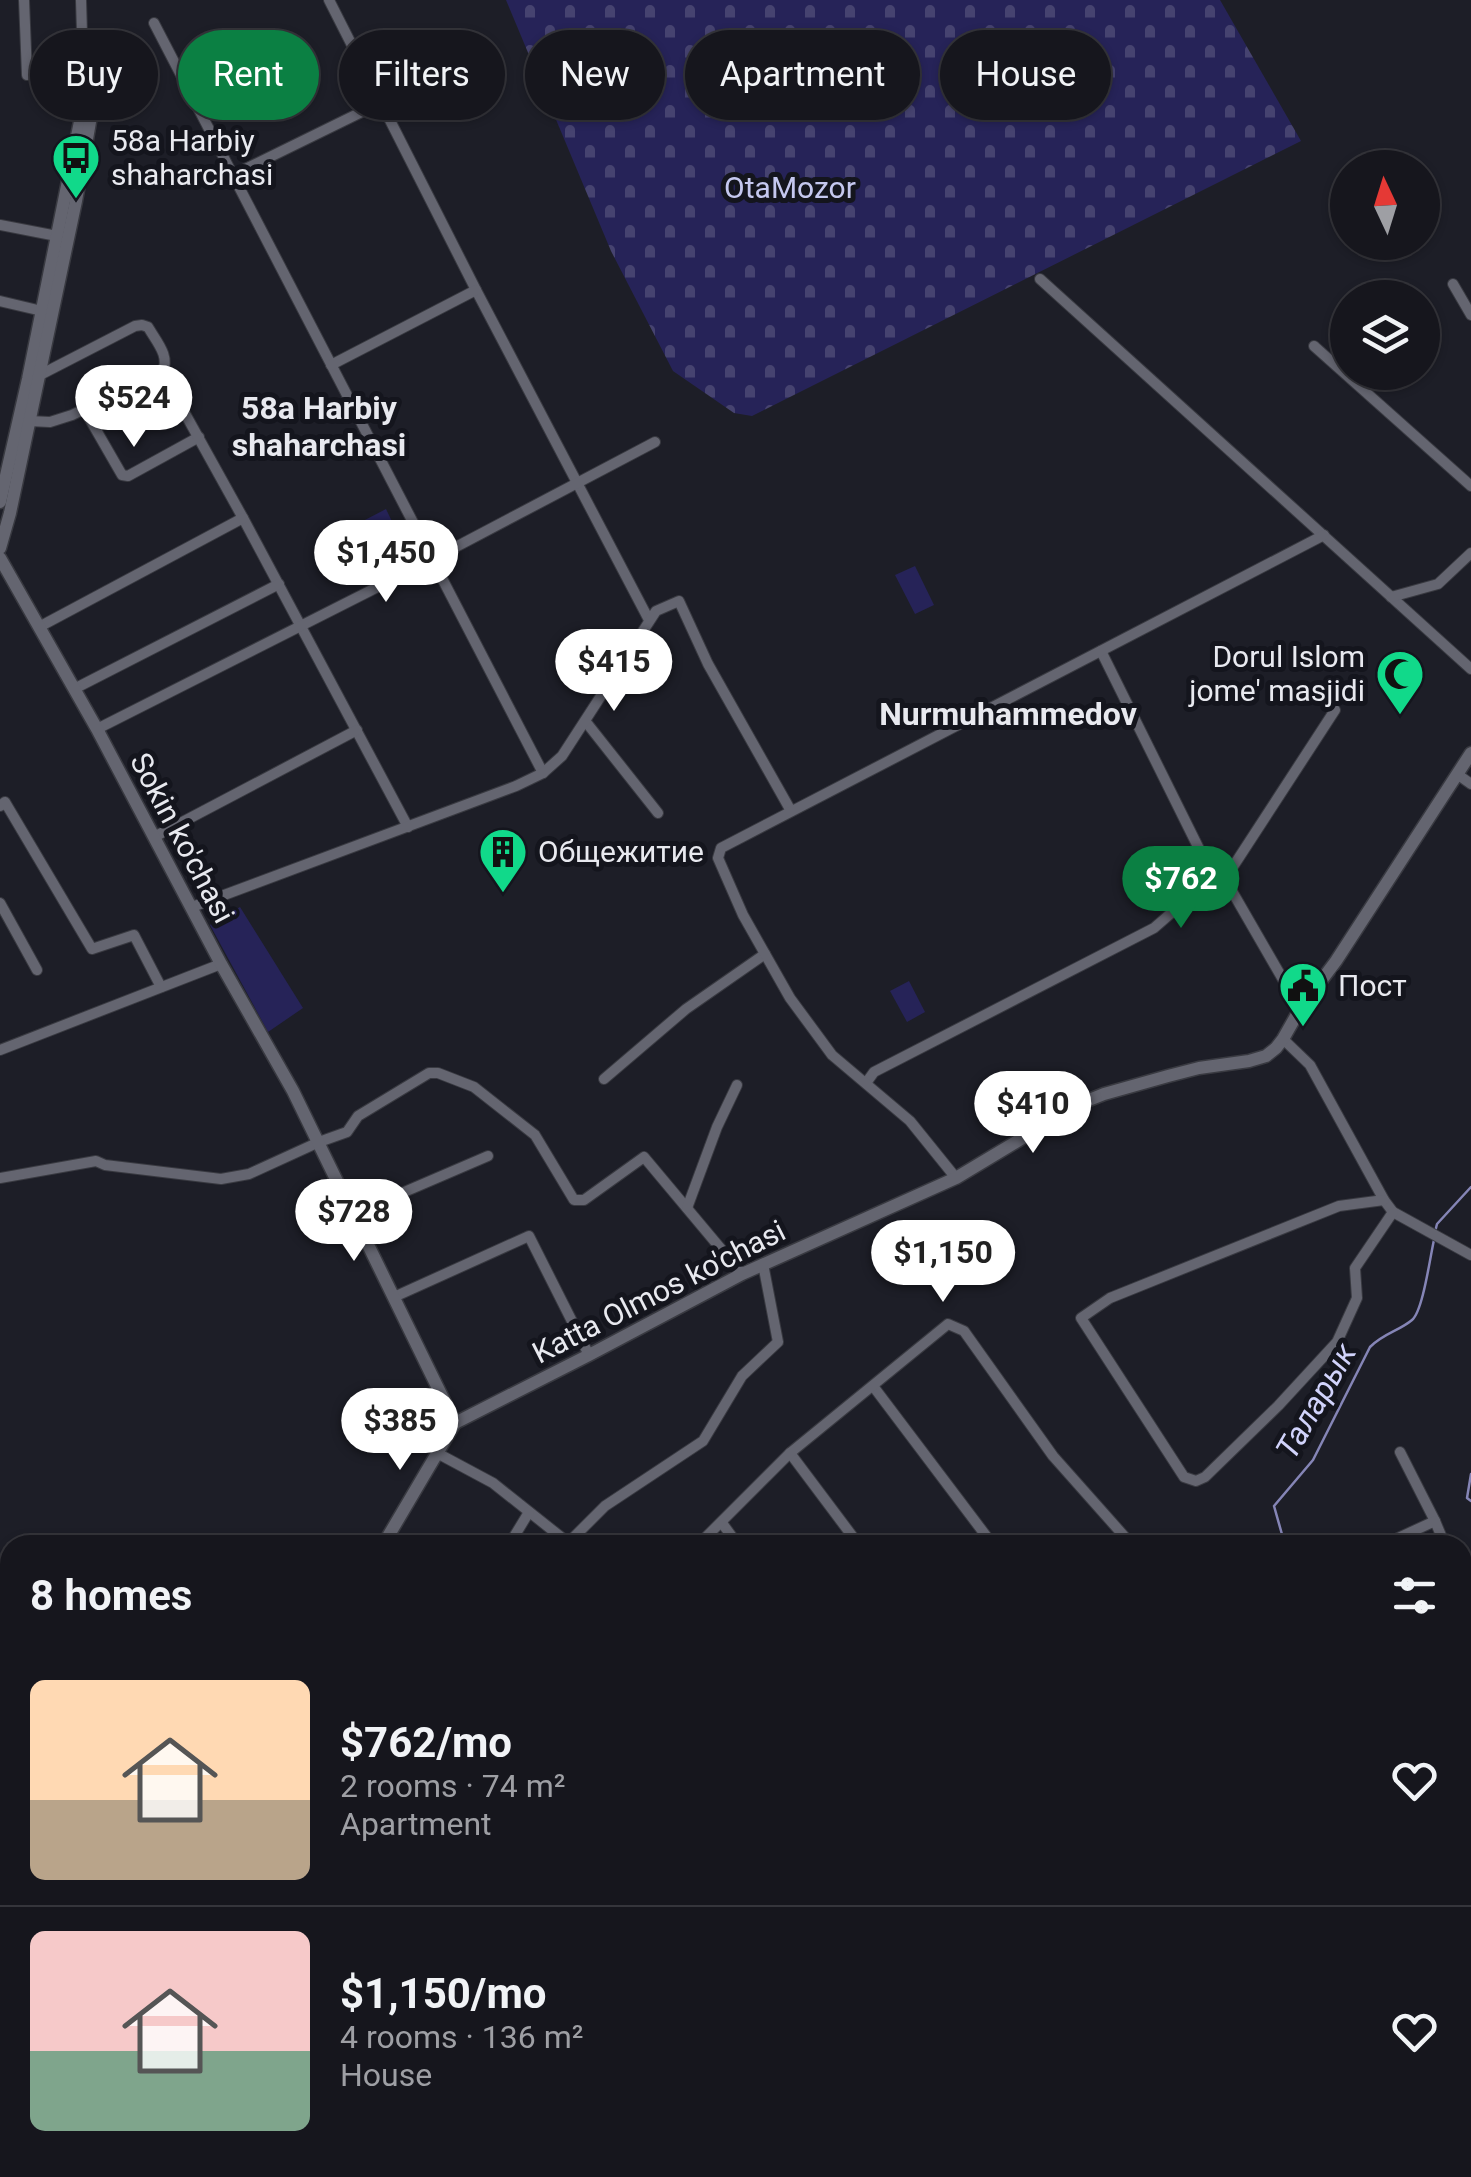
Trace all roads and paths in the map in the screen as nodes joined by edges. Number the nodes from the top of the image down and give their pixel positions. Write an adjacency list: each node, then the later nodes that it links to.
1 (24, 0): 7 (street)
2 (80, 0): 5 (street)
3 (329, 0): 6 (street)
4 (154, 24): 12 (street)
5 (82, 30)
6 (345, 30)
7 (28, 75)
8 (80, 120): 14 (street)
9 (90, 120): 24 (street)
10 (345, 120): 12 (street)
11 (391, 120): 17 (street)
12 (233, 175): 22 (street)
13 (0, 225): 14 (street)
14 (57, 236): 19 (street)
15 (1040, 279): 33 (street)
16 (1452, 284): 20 (street)
17 (476, 290): 22 (street); 29 (street)
18 (0, 301): 19 (street)
19 (42, 310): 31 (street)
20 (1471, 315)
21 (1314, 346): 30 (street)
22 (331, 365): 37 (street)
23 (162, 372): 24 (street); 25 (street); 27 (street)
24 (38, 376): 26 (street)
25 (84, 410): 26 (street); 27 (street)
26 (29, 421): 34 (street)
27 (199, 437): 32 (street)
28 (655, 442): 29 (street)
29 (576, 483): 37 (street); 40 (street)
30 (1471, 486)
31 (0, 502)
32 (243, 518): 38 (street); 42 (street)
33 (1324, 535): 39 (street); 43 (street)
34 (0, 548)
35 (1471, 553): 39 (street)
36 (0, 558): 42 (street, Sokin ko'chasi)
37 (432, 559): 41 (street); 51 (street)
38 (279, 584): 41 (street); 45 (street)
39 (1390, 597): 44 (street)
40 (649, 620): 47 (street); 55 (street)
41 (301, 626): 48 (street); 49 (street)
42 (40, 627): 45 (street, Sokin ko'chasi)
43 (1101, 650): 55 (street); 59 (street)
44 (1471, 669)
45 (74, 689): 48 (street, Sokin ko'chasi)
46 (1334, 710): 59 (street)
47 (586, 722): 51 (street); 56 (street)
48 (97, 729): 58 (street, Sokin ko'chasi)
49 (357, 730): 57 (street); 58 (street)
50 (1471, 753): 52 (street)
51 (543, 772): 57 (street)
52 (1458, 774): 53 (street); 66 (street)
53 (1471, 784)
54 (0, 806): 65 (street)
55 (791, 812): 62 (street)
56 (658, 813)
57 (408, 826): 61 (street)
58 (154, 837): 61 (street, Sokin ko'chasi)
59 (1220, 880): 66 (street); 70 (street)
60 (0, 903): 64 (street)
61 (192, 907): 63 (street, Sokin ko'chasi)
62 (765, 954): 69 (street); 70 (street)
63 (222, 964): 65 (street); 72 (street, Sokin ko'chasi)
64 (37, 970)
65 (161, 987): 68 (street)
66 (1300, 1009): 67 (street)
67 (1283, 1039): 75 (street, Katta Olmos ko'chasi); 76 (street)
68 (0, 1050)
69 (604, 1079)
70 (866, 1083): 75 (street)
71 (737, 1085): 77 (street)
72 (319, 1142): 74 (street); 77 (street); 79 (street, Sokin ko'chasi)
73 (488, 1156): 79 (street)
74 (0, 1178)
75 (956, 1178): 81 (street, Katta Olmos ko'chasi)
76 (1384, 1200): 78 (street); 78 (street)
77 (687, 1208): 82 (street)
78 (1393, 1212): 80 (street)
79 (353, 1214): 83 (street, Sokin ko'chasi)
80 (1471, 1255)
81 (764, 1264): 82 (street, Katta Olmos ko'chasi); 96 (street)
82 (742, 1274): 84 (street, Katta Olmos ko'chasi)
83 (394, 1297): 84 (street); 86 (street, Sokin ko'chasi)
84 (589, 1355): 86 (street, Katta Olmos ko'chasi)
85 (873, 1386): 89 (street); 100 (street); 101 (street)
86 (455, 1423): 87 (street)
87 (437, 1452): 90 (street); 93 (street)
88 (1400, 1452): 91 (street)
89 (790, 1453): 92 (street); 99 (street)
90 (529, 1512): 94 (street); 95 (street)
91 (1435, 1521): 102 (street); 103 (street)
92 (722, 1523): 97 (street); 98 (street)
93 (389, 1535)
94 (515, 1535)
95 (558, 1535)
96 (578, 1535)
97 (709, 1535)
98 (731, 1535)
99 (851, 1535)
100 (985, 1535)
101 (1123, 1535)
102 (1404, 1535)
103 (1440, 1535)

